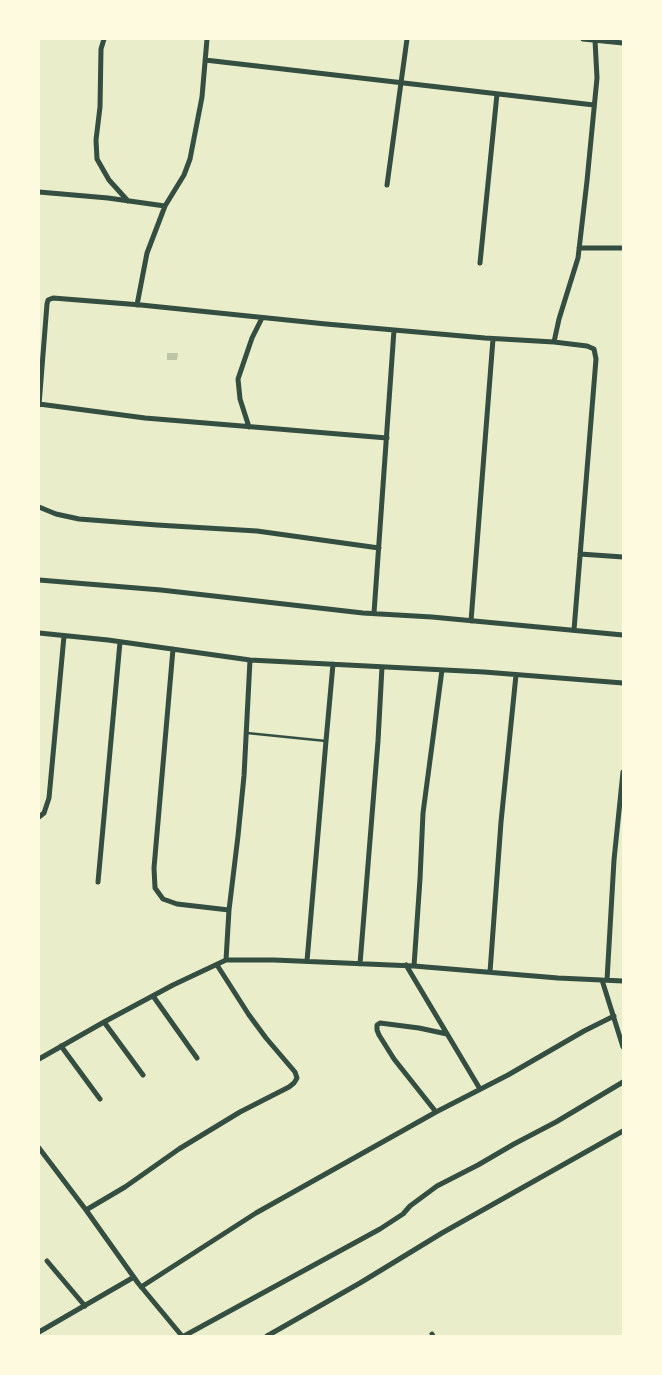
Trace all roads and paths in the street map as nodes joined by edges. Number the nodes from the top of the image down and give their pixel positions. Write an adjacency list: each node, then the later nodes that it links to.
1 (104, 39): 13 (street)
2 (207, 39): 7 (street)
3 (407, 39): 8 (street)
4 (583, 39): 5 (street)
5 (596, 40): 6 (street); 10 (street)
6 (623, 43)
7 (205, 60): 8 (street); 14 (street)
8 (402, 83): 9 (street); 11 (street)
9 (496, 94): 10 (street); 17 (street)
10 (594, 105): 15 (street)
11 (387, 185)
12 (39, 192): 13 (street)
13 (128, 201): 14 (street)
14 (165, 206): 18 (street)
15 (580, 248): 16 (street); 22 (street)
16 (623, 248)
17 (480, 263)
18 (137, 305): 19 (street); 23 (street)
19 (262, 318): 20 (street); 24 (street)
20 (394, 330): 21 (street); 25 (street)
21 (493, 339): 22 (street); 32 (street)
22 (554, 342): 28 (street)
23 (39, 404): 24 (street)
24 (249, 427): 25 (street)
25 (387, 438): 27 (street)
26 (39, 507): 27 (street)
27 (379, 548): 31 (street)
28 (580, 554): 29 (street); 33 (street)
29 (623, 557)
30 (39, 580): 31 (street)
31 (374, 613): 32 (street)
32 (471, 621): 33 (street)
33 (574, 630): 35 (street)
34 (39, 633): 36 (street)
35 (623, 635)
36 (64, 636): 37 (street); 48 (street)
37 (120, 642): 38 (street); 51 (street)
38 (173, 649): 39 (street); 52 (street)
39 (250, 660): 40 (street); 45 (street)
40 (334, 664): 41 (street); 46 (street)
41 (382, 667): 42 (street); 55 (street)
42 (442, 670): 43 (street); 58 (street)
43 (516, 675): 44 (street); 59 (street)
44 (623, 683)
45 (246, 733): 46 (lane); 52 (street)
46 (326, 740): 54 (street)
47 (623, 772): 49 (street)
48 (39, 817)
49 (617, 836): 50 (street); 60 (street)
50 (623, 836)
51 (98, 882)
52 (229, 910): 53 (street)
53 (226, 960): 54 (street); 56 (street)
54 (307, 961): 55 (street)
55 (360, 964): 57 (street)
56 (217, 965): 62 (street); 77 (street)
57 (406, 965): 58 (street); 65 (street)
58 (414, 966): 59 (street)
59 (490, 972): 60 (street)
60 (605, 980): 61 (street); 63 (street)
61 (623, 981)
62 (153, 996): 64 (street); 68 (street)
63 (614, 1016): 67 (street); 72 (street)
64 (104, 1022): 66 (street); 70 (street)
65 (446, 1034): 72 (street); 74 (street)
66 (61, 1046): 69 (street); 73 (street)
67 (623, 1047)
68 (197, 1058)
69 (39, 1059)
70 (143, 1075)
71 (623, 1082): 83 (street)
72 (480, 1089): 74 (street)
73 (100, 1098)
74 (436, 1112): 80 (street)
75 (623, 1131): 84 (street)
76 (39, 1148): 77 (street)
77 (86, 1210): 79 (street)
78 (47, 1261): 81 (street)
79 (134, 1277): 80 (street); 81 (street)
80 (141, 1287): 83 (street)
81 (85, 1306): 82 (street)
82 (39, 1332)
83 (183, 1336)
84 (267, 1336)

